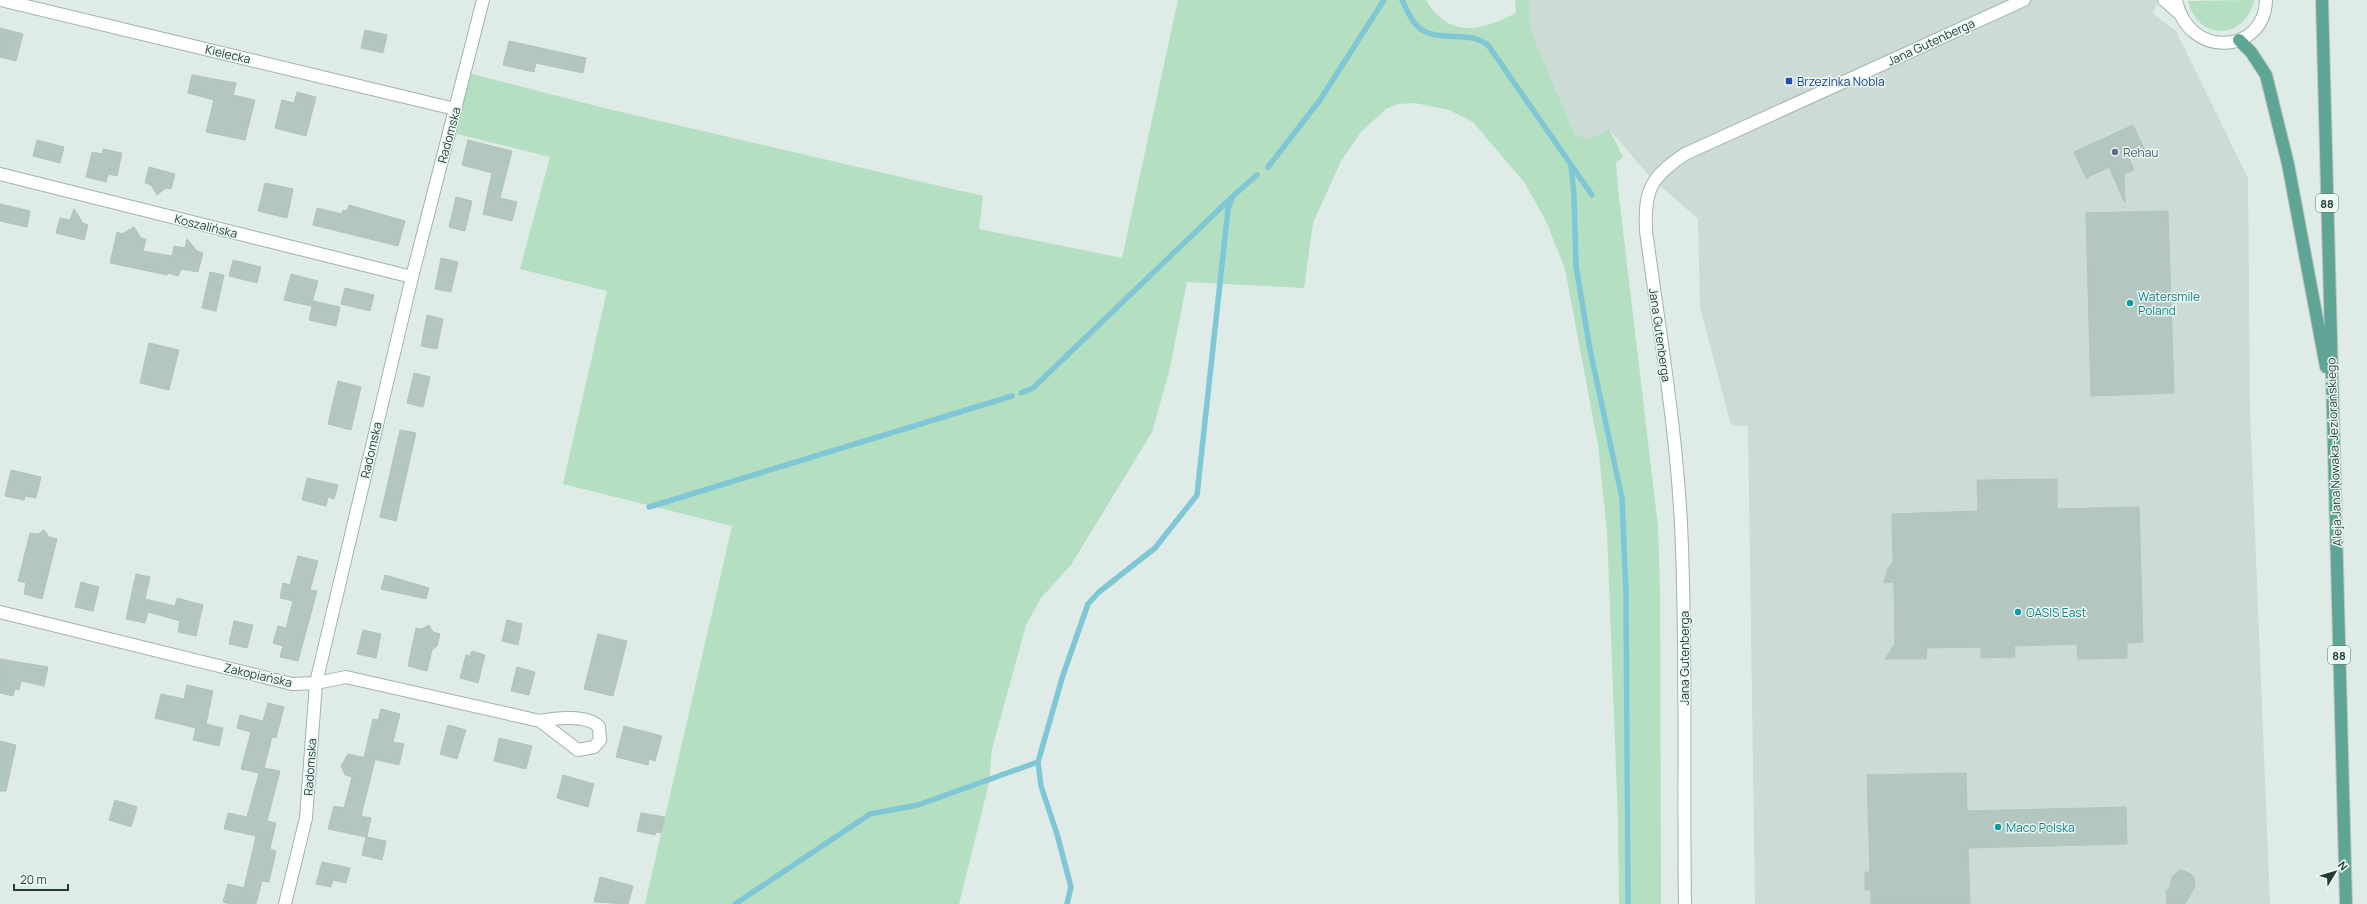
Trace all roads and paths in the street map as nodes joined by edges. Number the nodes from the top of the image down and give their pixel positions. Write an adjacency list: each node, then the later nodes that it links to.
1 (1, 0): 10 (street, Kielecka)
2 (483, 0): 10 (street, Radomska)
3 (2024, 0): 18 (street, Jana Gutenberga)
4 (2164, 0): 8 (street)
5 (2176, 0): 8 (street)
6 (2266, 0): 9 (street)
7 (2322, 0): 13 (main road, Aleja Jana Nowaka-Jeziorańskiego / 88)
8 (2179, 13): 9 (street)
9 (2239, 40): 13 (main road)
10 (455, 109): 12 (street, Radomska)
11 (0, 174): 12 (street, Koszalińska)
12 (412, 277): 15 (street, Radomska)
13 (2333, 407): 19 (main road, Aleja Jana Nowaka-Jeziorańskiego / 88)
14 (0, 612): 15 (street, Zakopiańska)
15 (316, 683): 16 (street, Zakopiańska); 17 (street, Radomska)
16 (540, 721)
17 (285, 904)
18 (1684, 904)
19 (2346, 904)

